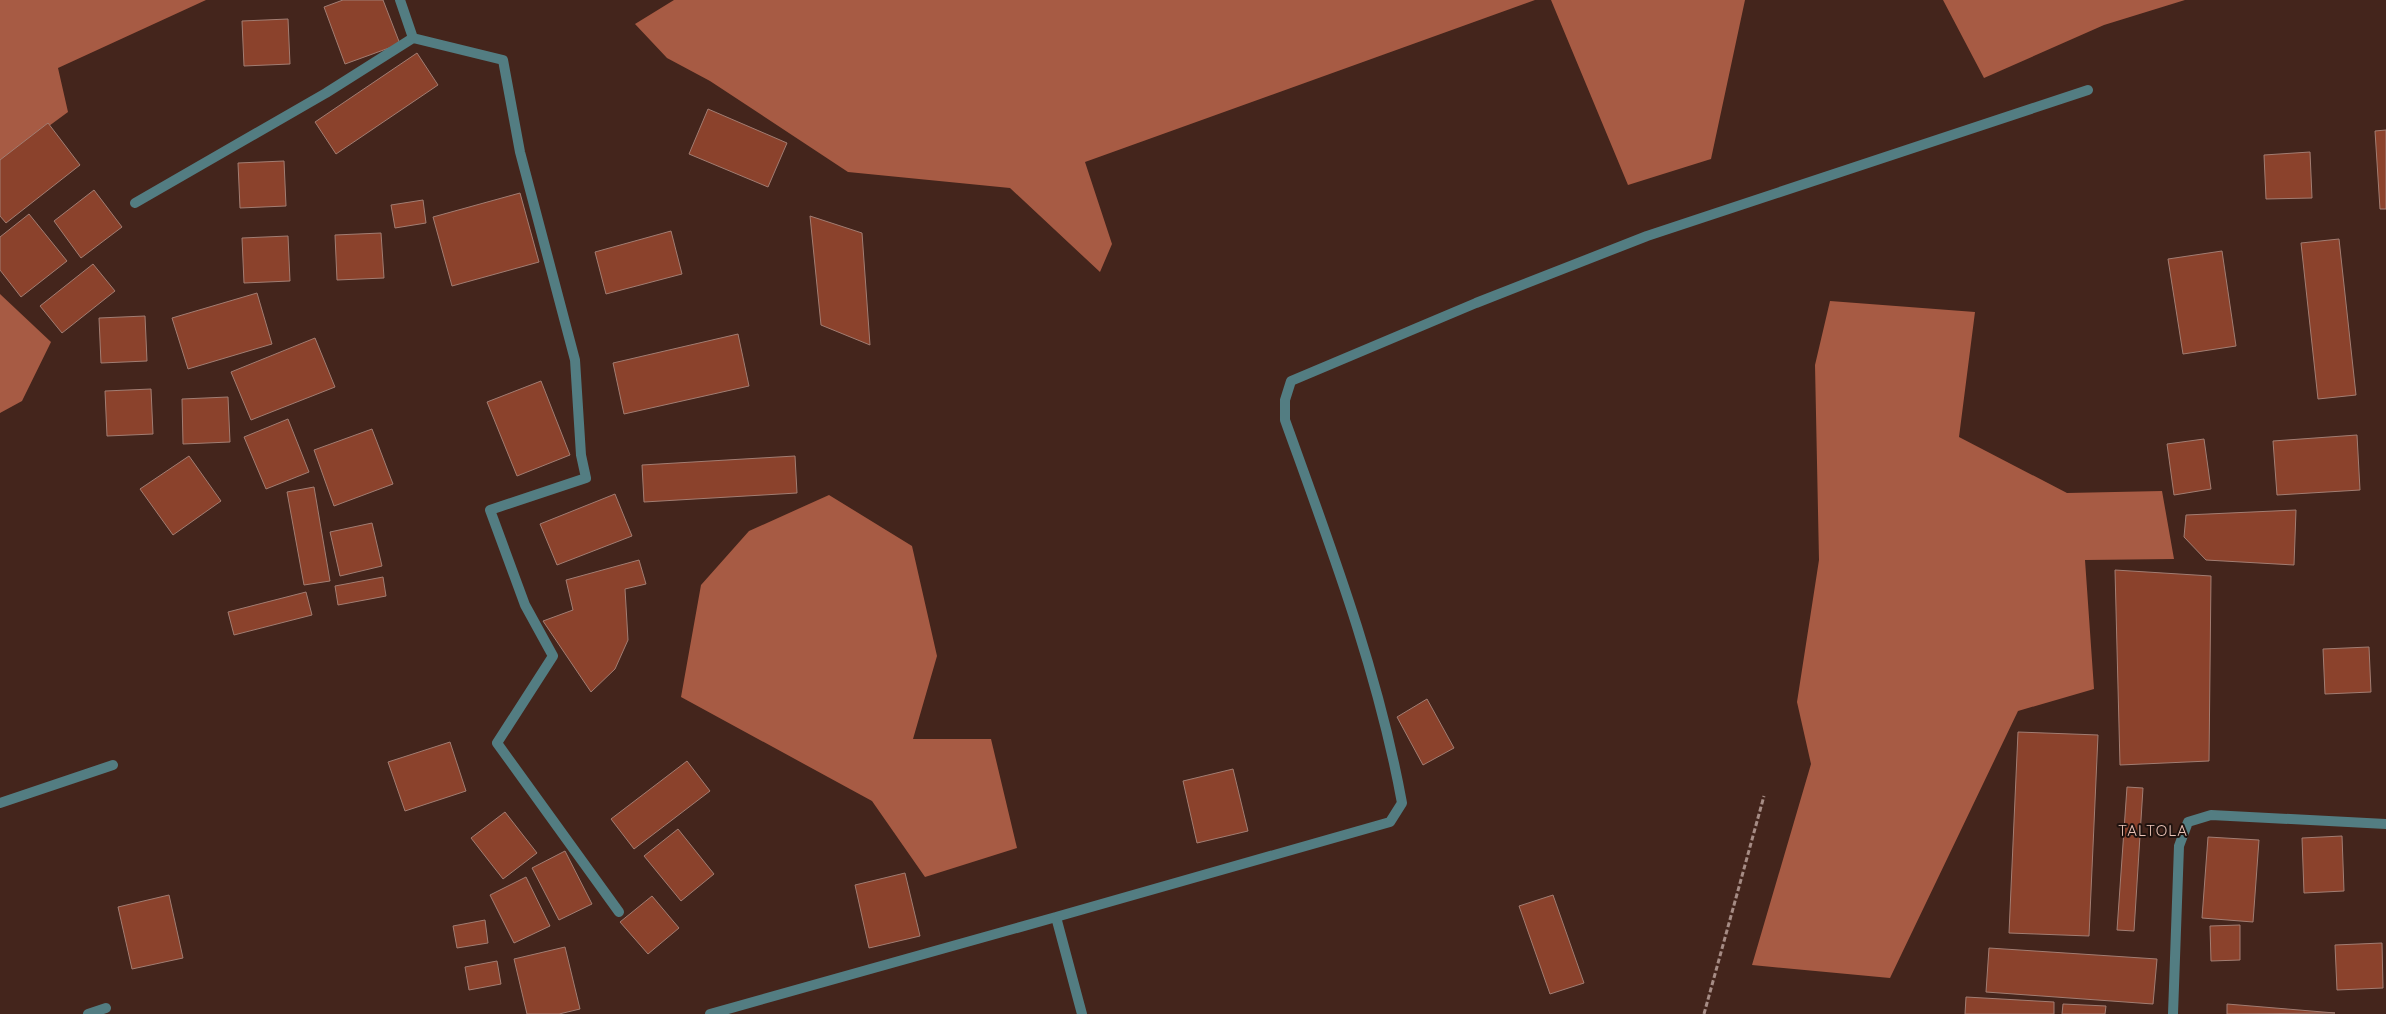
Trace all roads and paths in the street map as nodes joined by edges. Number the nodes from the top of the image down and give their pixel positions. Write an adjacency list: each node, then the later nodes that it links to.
1 (400, 0): 2 (street)
2 (413, 38): 4 (street); 9 (street)
3 (2088, 90): 10 (street)
4 (134, 203)
5 (113, 764): 7 (street)
6 (1764, 796): 15 (path)
7 (0, 803)
8 (2386, 824): 16 (street)
9 (619, 912)
10 (1056, 917): 13 (street); 14 (street)
11 (106, 1008): 12 (street)
12 (88, 1014)
13 (710, 1014)
14 (1082, 1014)
15 (1704, 1014)
16 (2173, 1014)

